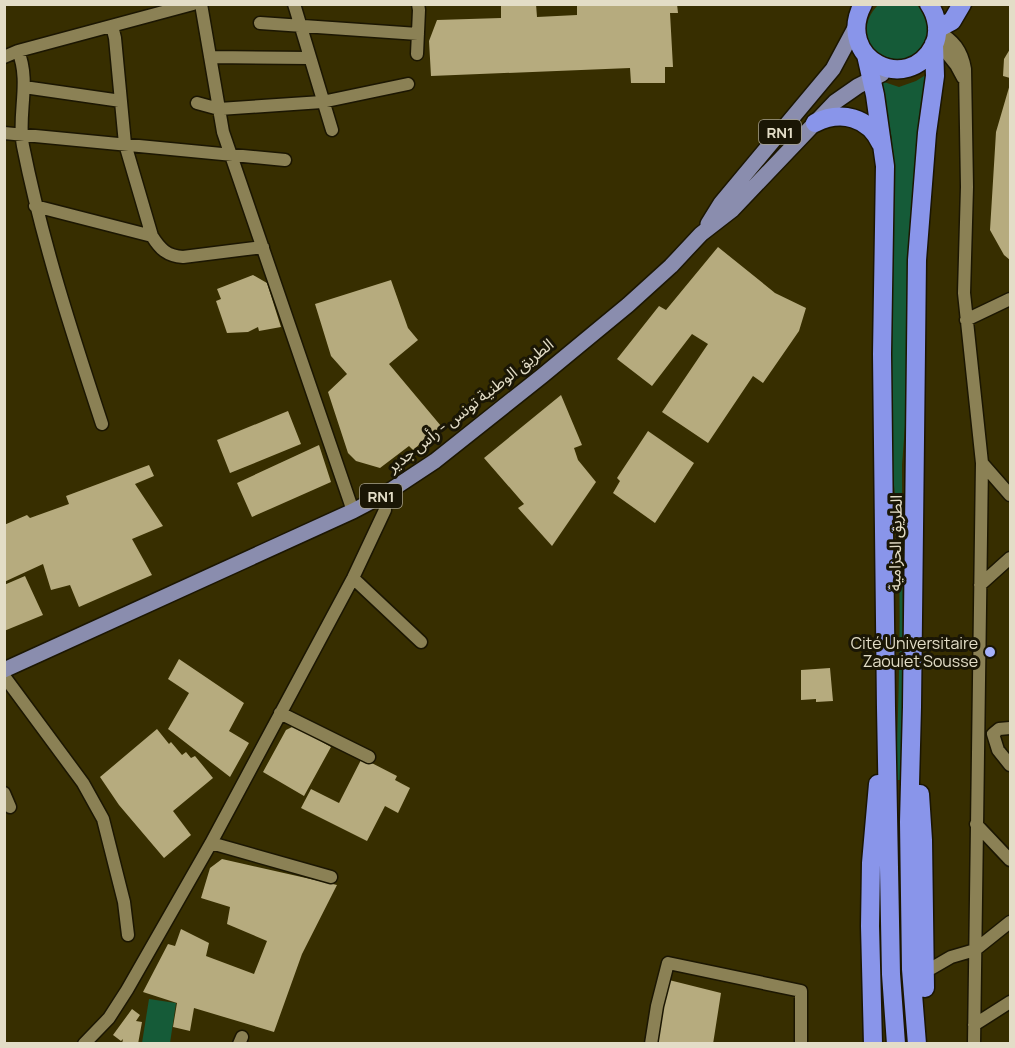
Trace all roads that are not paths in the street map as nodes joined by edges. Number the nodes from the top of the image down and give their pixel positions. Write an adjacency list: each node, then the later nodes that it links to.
1 (193, 4): 9 (street)
2 (201, 4): 17 (street)
3 (294, 4): 10 (street)
4 (418, 4): 11 (street)
5 (929, 4): 12 (highway, الطريق الحزامية)
6 (962, 4): 12 (highway, RN1)
7 (858, 13): 15 (highway, RN1); 36 (main road, الطريق الوطنية تونس - رأس جدير / RN1)
8 (260, 23): 10 (street)
9 (112, 26): 13 (street); 23 (street)
10 (300, 26): 11 (street); 18 (street)
11 (418, 34): 14 (street)
12 (936, 36): 19 (highway, RN1); 40 (street); 52 (highway, الطريق الحزامية)
13 (18, 51): 16 (street); 22 (street)
14 (417, 54)
15 (866, 55): 19 (highway); 20 (highway, الطريق الحزامية)
16 (4, 57)
17 (210, 57): 18 (street); 26 (street)
18 (309, 58): 24 (street)
19 (893, 69): 20 (main road, الطريق الوطنية تونس - رأس جدير / RN1)
20 (871, 79): 27 (main road, الطريق الوطنية تونس - رأس جدير / RN1); 32 (highway, الطريق الحزامية)
21 (408, 84): 24 (street)
22 (24, 87): 23 (street); 30 (street)
23 (121, 100): 31 (street)
24 (322, 102): 26 (street); 28 (street)
25 (197, 103): 26 (street)
26 (219, 109): 33 (street)
27 (815, 123): 32 (highway); 36 (main road, الطريق الوطنية تونس - رأس جدير / RN1)
28 (332, 130)
29 (4, 134): 30 (street)
30 (21, 135): 31 (street); 35 (street)
31 (125, 144): 33 (street); 37 (street)
32 (882, 146): 53 (highway, الطريق الحزامية)
33 (231, 156): 34 (street); 38 (street)
34 (285, 160)
35 (35, 206): 37 (street); 41 (street)
36 (701, 234): 43 (main road, الطريق الوطنية تونس - رأس جدير / RN1)
37 (152, 236): 38 (street)
38 (263, 247): 45 (street)
39 (1011, 299): 40 (street)
40 (966, 320): 42 (street)
41 (102, 424)
42 (982, 463): 44 (street); 48 (street)
43 (385, 494): 45 (main road, الطريق الوطنية تونس - رأس جدير / RN1); 47 (street)
44 (1011, 495)
45 (353, 511): 50 (main road, الطريق الوطنية تونس - رأس جدير / RN1)
46 (1011, 558): 48 (street)
47 (353, 578): 49 (street); 54 (street)
48 (980, 585): 60 (street)
49 (421, 642)
50 (4, 670)
51 (4, 676): 65 (street)
52 (912, 707): 67 (highway); 75 (highway, الطريق الحزامية)
53 (886, 708): 73 (highway); 74 (highway, الطريق الحزامية)
54 (280, 713): 56 (street); 61 (street)
55 (1011, 728): 57 (street)
56 (369, 757)
57 (1011, 765)
58 (4, 794): 59 (street)
59 (10, 807)
60 (976, 824): 62 (street); 66 (street)
61 (211, 843): 63 (street); 70 (street)
62 (1009, 854)
63 (331, 877)
64 (1011, 922): 66 (street)
65 (128, 935)
66 (975, 950): 67 (street); 69 (street)
67 (924, 969): 76 (highway)
68 (1011, 1002): 69 (street)
69 (974, 1025): 77 (street)
70 (84, 1044)
71 (651, 1044): 72 (street)
72 (801, 1044)
73 (873, 1044)
74 (896, 1044)
75 (916, 1044)
76 (927, 1044)
77 (974, 1044)

